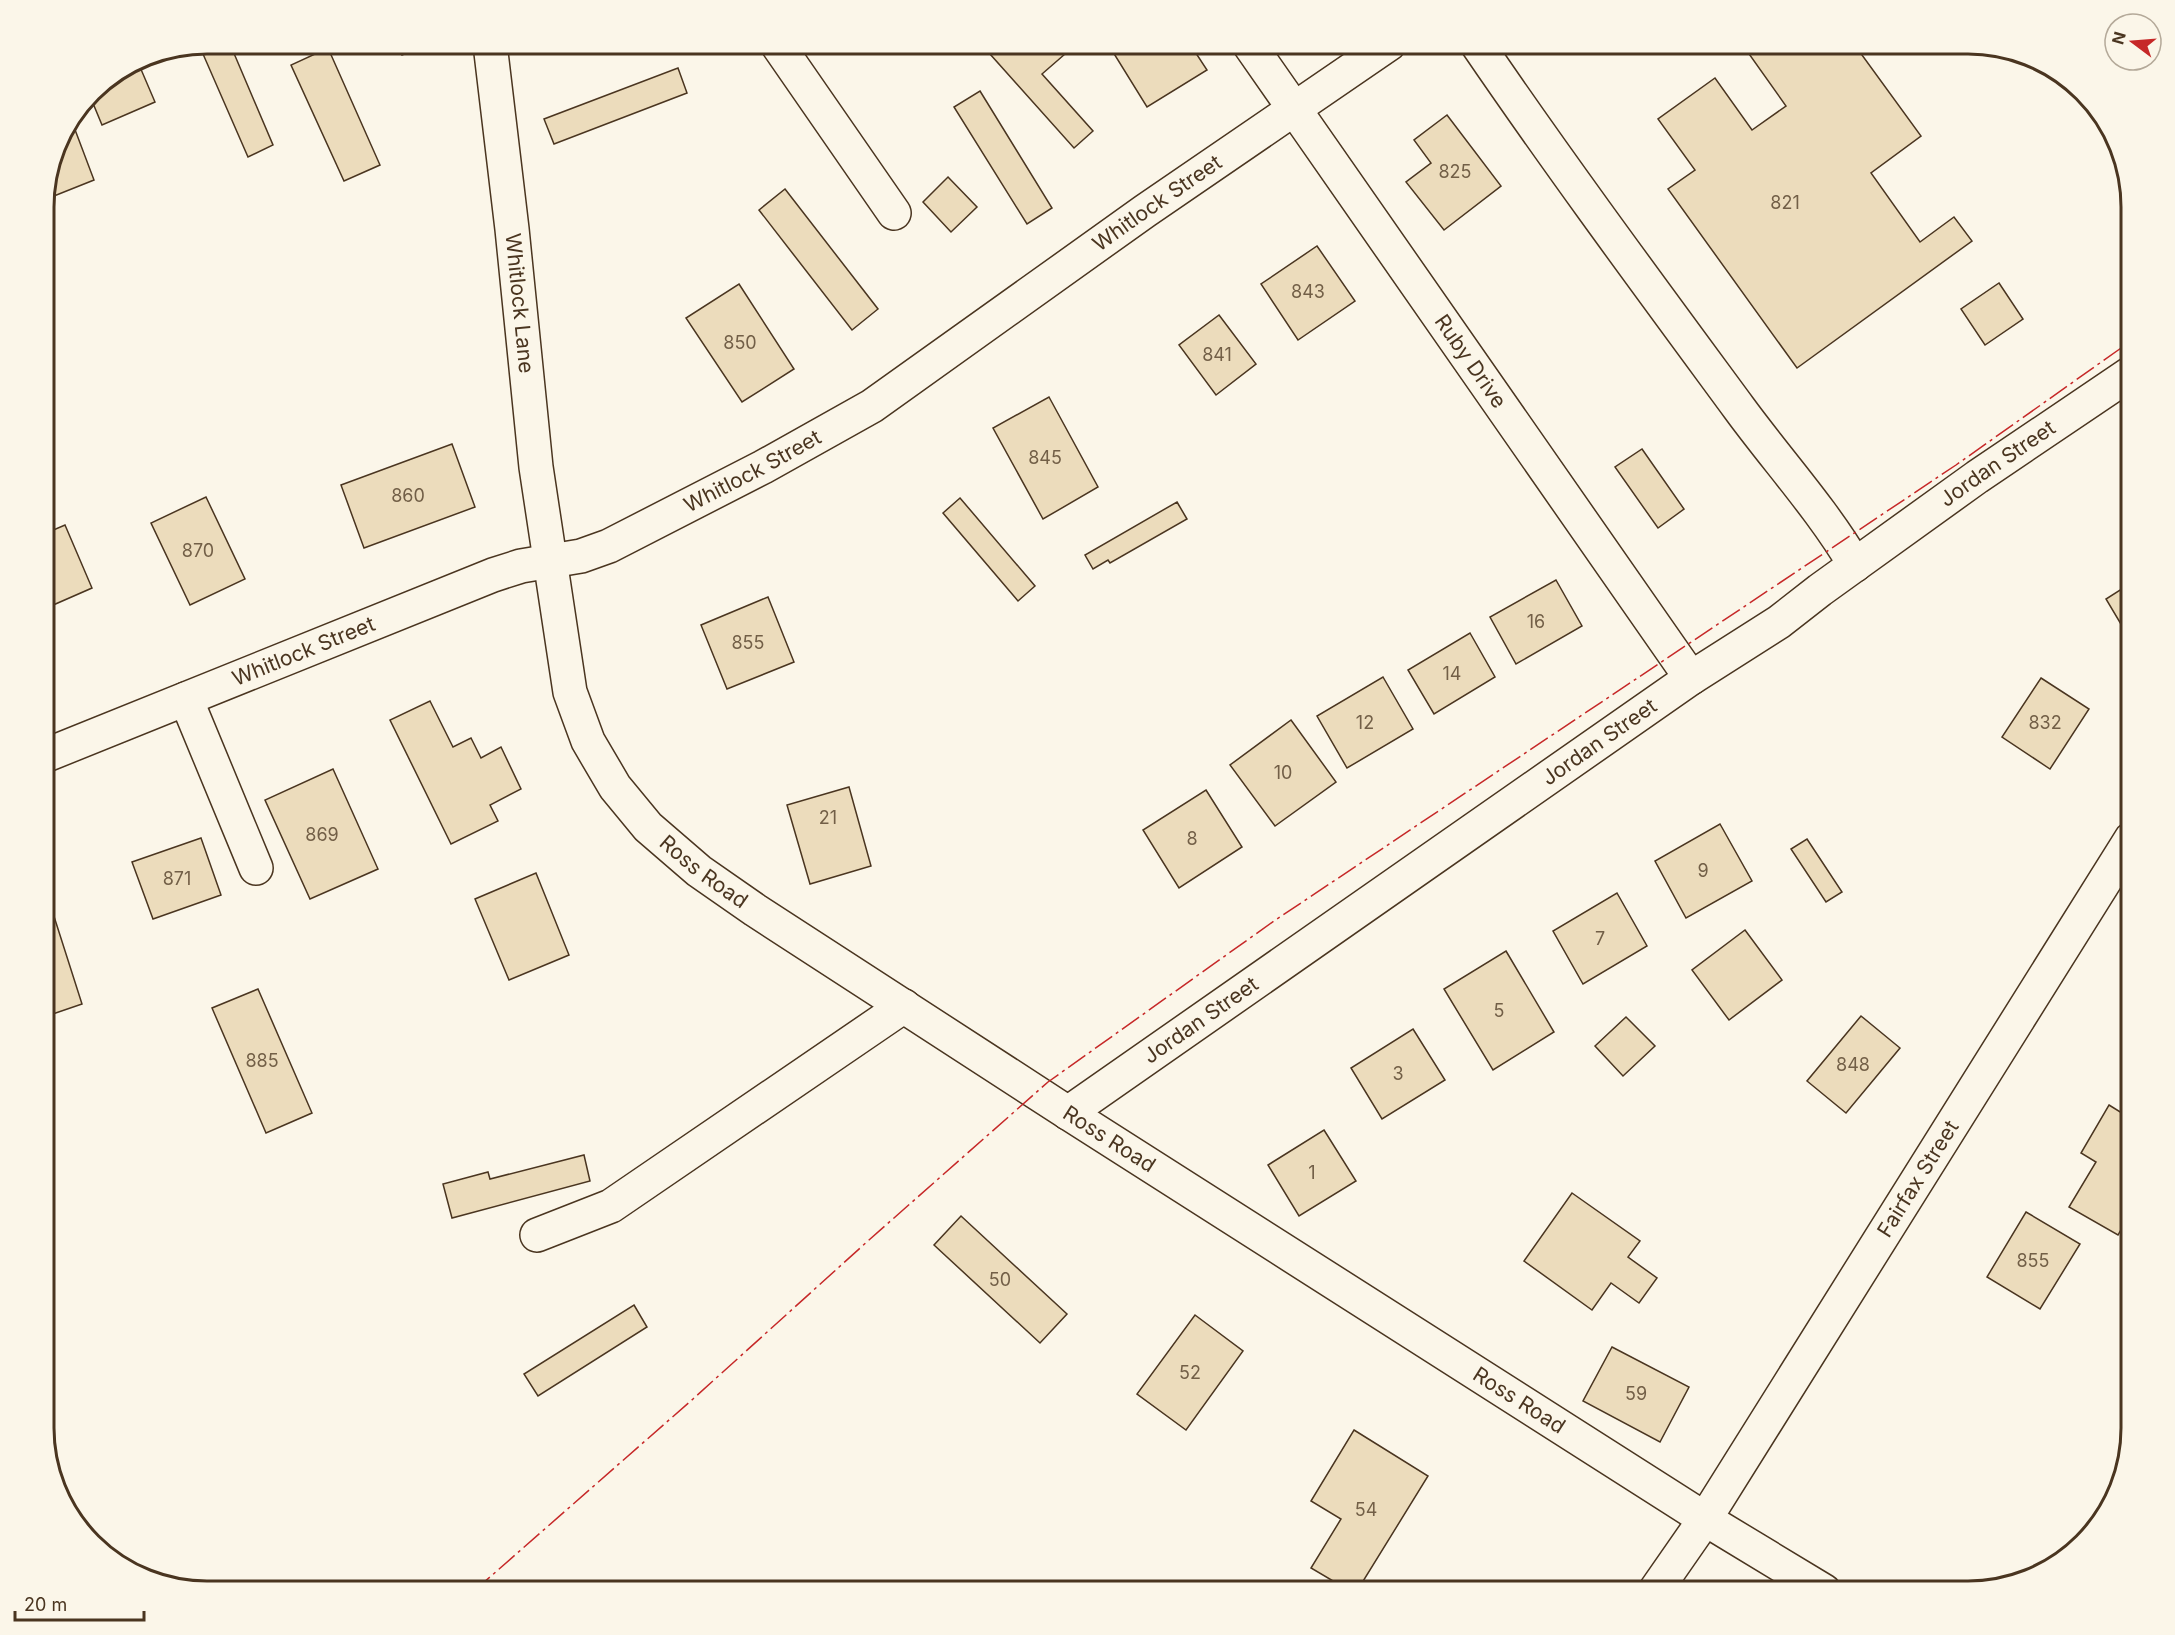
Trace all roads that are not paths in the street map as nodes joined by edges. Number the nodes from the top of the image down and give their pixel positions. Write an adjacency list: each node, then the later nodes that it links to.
1 (491, 54): 9 (street, Whitlock Lane)
2 (784, 54): 7 (street)
3 (1256, 54): 6 (street, Ruby Drive)
4 (1374, 54): 6 (street, Whitlock Street)
5 (1484, 54): 10 (street)
6 (1296, 108): 9 (street, Whitlock Street); 11 (street, Ruby Drive)
7 (894, 213)
8 (2121, 380): 10 (street, Jordan Street)
9 (550, 562): 12 (street, Whitlock Street); 16 (street, Ross Road)
10 (1855, 564): 11 (street, Jordan Street)
11 (1691, 678): 17 (street, Jordan Street)
12 (186, 699): 13 (street, Whitlock Street); 15 (street)
13 (54, 752)
14 (2121, 857): 19 (street, Fairfax Street)
15 (256, 868)
16 (904, 1006): 17 (street, Ross Road); 18 (street)
17 (1068, 1113): 19 (street, Ross Road)
18 (537, 1235)
19 (1705, 1519): 20 (street, Fairfax Street); 21 (street, Ross Road)
20 (1663, 1581)
21 (1806, 1581)

